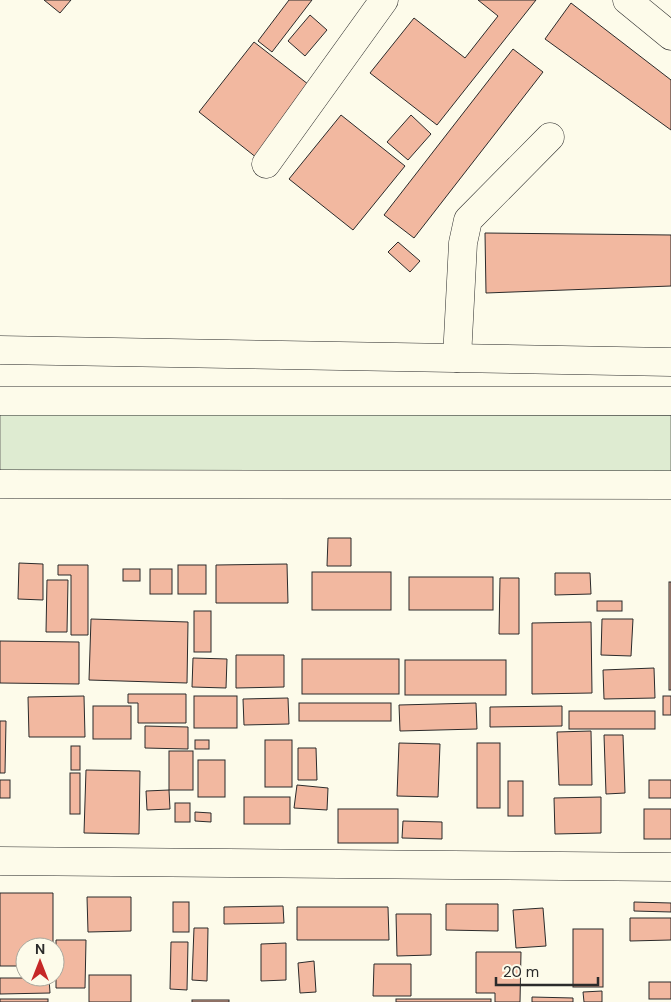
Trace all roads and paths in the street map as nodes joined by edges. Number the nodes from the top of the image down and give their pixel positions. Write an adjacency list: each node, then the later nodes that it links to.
1 (384, 0): 5 (street)
2 (627, 0): 3 (street)
3 (671, 36)
4 (550, 136): 7 (street)
5 (266, 164)
6 (0, 350): 7 (street)
7 (457, 358): 8 (street)
8 (671, 362)
9 (0, 401): 10 (street)
10 (671, 401)
11 (0, 484): 12 (street)
12 (671, 485)
13 (0, 860): 14 (street)
14 (671, 867)

